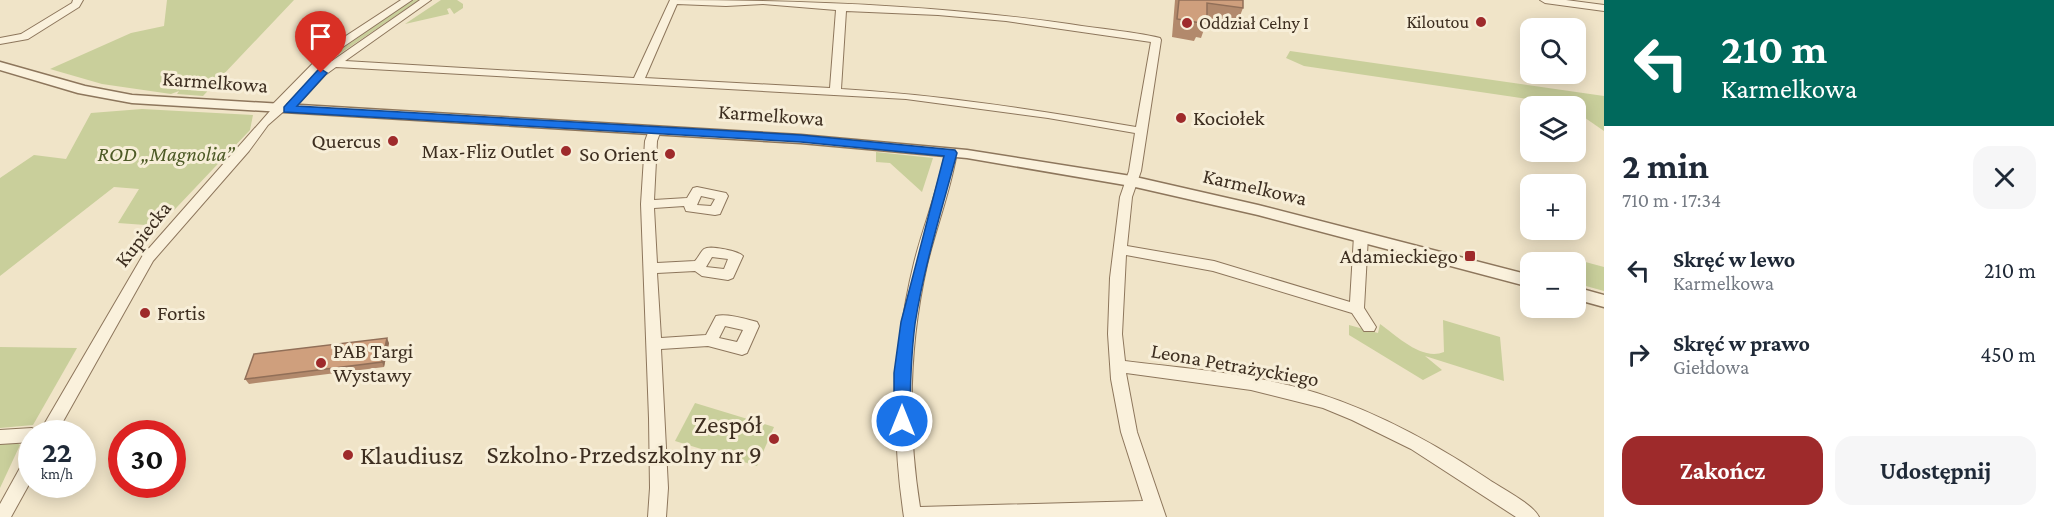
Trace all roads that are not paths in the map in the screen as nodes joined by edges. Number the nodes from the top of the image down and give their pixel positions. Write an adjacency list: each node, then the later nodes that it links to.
1 (78, 0): 7 (street)
2 (407, 0): 8 (street)
3 (426, 0): 9 (street)
4 (1545, 0): 5 (street)
5 (1604, 8)
6 (841, 9): 11 (street); 12 (street); 15 (street)
7 (0, 43)
8 (318, 63): 9 (street); 13 (street)
9 (334, 63): 11 (street); 13 (street)
10 (0, 66): 13 (street, Karmelkowa)
11 (638, 81): 12 (street)
12 (835, 92): 15 (street)
13 (280, 109): 14 (street, Karmelkowa); 32 (street, Kupiecka)
14 (655, 130): 16 (street, Karmelkowa); 19 (street)
15 (1142, 131): 17 (street)
16 (951, 153): 17 (street, Karmelkowa); 37 (street)
17 (1131, 181): 20 (street, Karmelkowa); 21 (street)
18 (692, 202): 19 (street)
19 (647, 204): 23 (street)
20 (1360, 236): 24 (street, Karmelkowa); 27 (street)
21 (1120, 249): 27 (street); 31 (street)
22 (699, 266): 23 (street)
23 (650, 268): 30 (street)
24 (1520, 278)
25 (1586, 296): 26 (street)
26 (1604, 301)
27 (1357, 309): 28 (street)
28 (1369, 327)
29 (711, 340): 30 (street)
30 (654, 344): 39 (street)
31 (1118, 366): 36 (street); 40 (street, Leona Petrażyckiego)
32 (55, 420)
33 (18, 436): 34 (street)
34 (0, 437)
35 (18, 488): 38 (street)
36 (1155, 513): 37 (street)
37 (913, 516)
38 (2, 517)
39 (657, 517)
40 (1530, 517)

